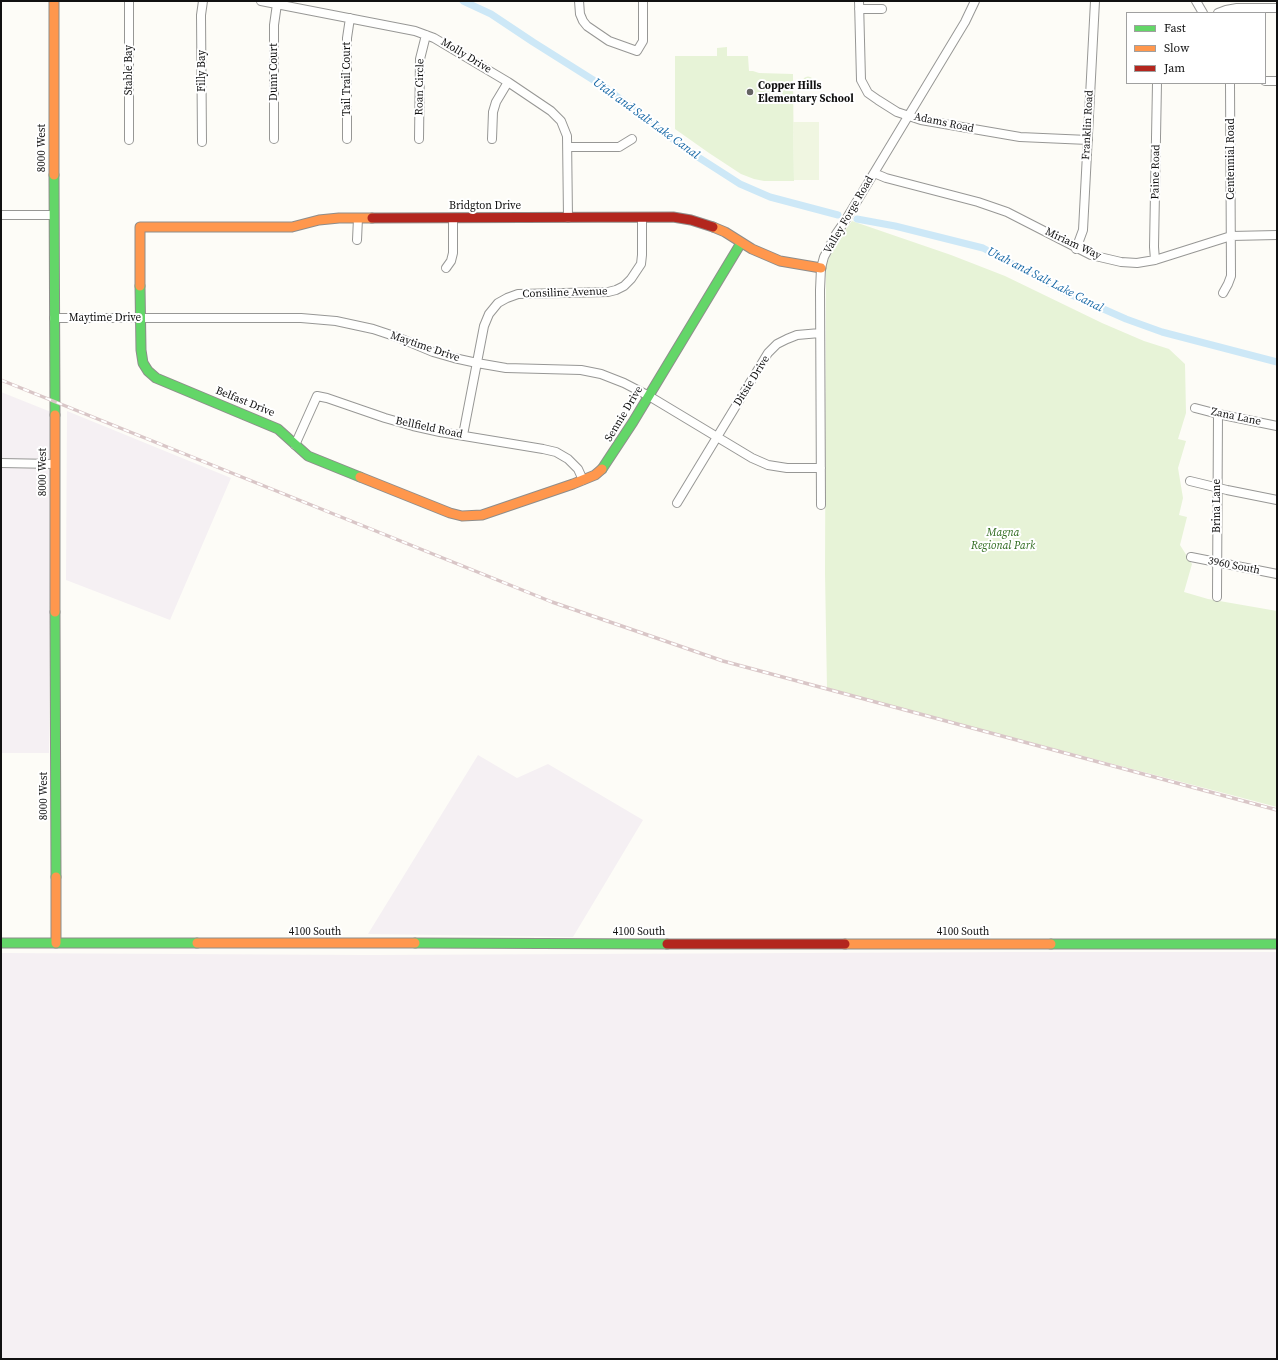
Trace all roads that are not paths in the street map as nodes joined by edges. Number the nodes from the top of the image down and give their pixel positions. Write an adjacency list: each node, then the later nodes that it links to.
1 (54, 1): 35 (street, 8000 West)
2 (129, 1): 29 (street, Stable Bay)
3 (203, 1): 31 (street, Filly Bay)
4 (261, 1): 10 (street, Molly Drive)
5 (579, 1): 6 (street)
6 (643, 1)
7 (975, 1): 23 (street, Valley Forge Road)
8 (1095, 1): 30 (street, Franklin Road)
9 (1196, 1): 14 (street)
10 (277, 4): 16 (street, Molly Drive); 24 (street, Dunn Court)
11 (859, 5): 13 (street, Adams Road); 23 (street, Adams Road)
12 (1277, 8): 15 (street)
13 (882, 9)
14 (1202, 12)
15 (1221, 12)
16 (350, 18): 17 (street, Molly Drive); 25 (street, Tail Trail Court)
17 (426, 35): 20 (street, Molly Drive); 26 (street, Roan Circle)
18 (1266, 81): 19 (street)
19 (1277, 81)
20 (508, 82): 27 (street); 32 (street, Molly Drive)
21 (1157, 84): 46 (street, Paine Road)
22 (1230, 84): 42 (street, Centennial Road)
23 (908, 116): 30 (street, Adams Road); 33 (street, Valley Forge Road)
24 (274, 139)
25 (347, 139)
26 (419, 139)
27 (492, 139)
28 (632, 139): 32 (street)
29 (129, 140)
30 (1088, 140): 45 (street, Franklin Road)
31 (202, 142)
32 (568, 147): 39 (street, Molly Drive)
33 (874, 173): 45 (street, Miriam Way); 48 (street, Valley Forge Road)
34 (1, 215): 35 (street)
35 (54, 215): 50 (street, 8000 West)
36 (642, 217): 39 (street, Bridgton Drive); 44 (street, Bridgton Drive); 53 (street, Consiline Avenue)
37 (358, 218): 38 (street, Bridgton Drive); 40 (street, Bridgton Drive); 43 (street)
38 (453, 218): 39 (street, Bridgton Drive); 47 (street)
39 (568, 218)
40 (140, 228): 51 (street, Belfast Drive)
41 (1277, 235): 42 (street, Miriam Way)
42 (1231, 236): 46 (street, Miriam Way); 49 (street, Centennial Road)
43 (358, 240)
44 (741, 243): 48 (street, Bridgton Drive); 54 (street, Sennie Drive)
45 (1076, 249): 46 (street, Miriam Way)
46 (1155, 260)
47 (446, 268)
48 (821, 268): 52 (street, Valley Forge Road)
49 (1223, 293)
50 (54, 318): 51 (street, Maytime Drive); 62 (street, 8000 West)
51 (141, 318): 53 (street, Maytime Drive); 60 (street, Belfast Drive)
52 (820, 333): 59 (street, Ditsie Drive); 63 (street, Valley Forge Road)
53 (477, 363): 54 (street, Maytime Drive); 58 (street, Consiline Avenue)
54 (649, 396): 59 (street, Maytime Drive); 64 (street, Sennie Drive)
55 (1195, 408): 56 (street, Zana Lane)
56 (1218, 414): 57 (street, Zana Lane); 66 (street, Brina Lane)
57 (1277, 426)
58 (463, 435): 60 (street, Bellfield Road); 64 (street, Bellfield Road)
59 (717, 437): 63 (street, Maytime Drive); 68 (street, Ditsie Drive)
60 (295, 445): 70 (street, Belfast Drive)
61 (1, 463): 62 (street)
62 (55, 464): 76 (street, 8000 West)
63 (821, 468): 69 (street, Valley Forge Road)
64 (584, 480): 70 (street, Sennie Drive)
65 (1190, 481): 66 (street)
66 (1216, 488): 67 (street); 72 (street, Brina Lane)
67 (1277, 500)
68 (677, 503)
69 (821, 505)
70 (462, 516)
71 (1191, 557): 72 (street, 3960 South)
72 (1217, 562): 73 (street, 3960 South); 74 (street, Brina Lane)
73 (1277, 574)
74 (1217, 597)
75 (1, 943): 76 (street, 4100 South)
76 (56, 943): 77 (street, 4100 South)
77 (1277, 944)

